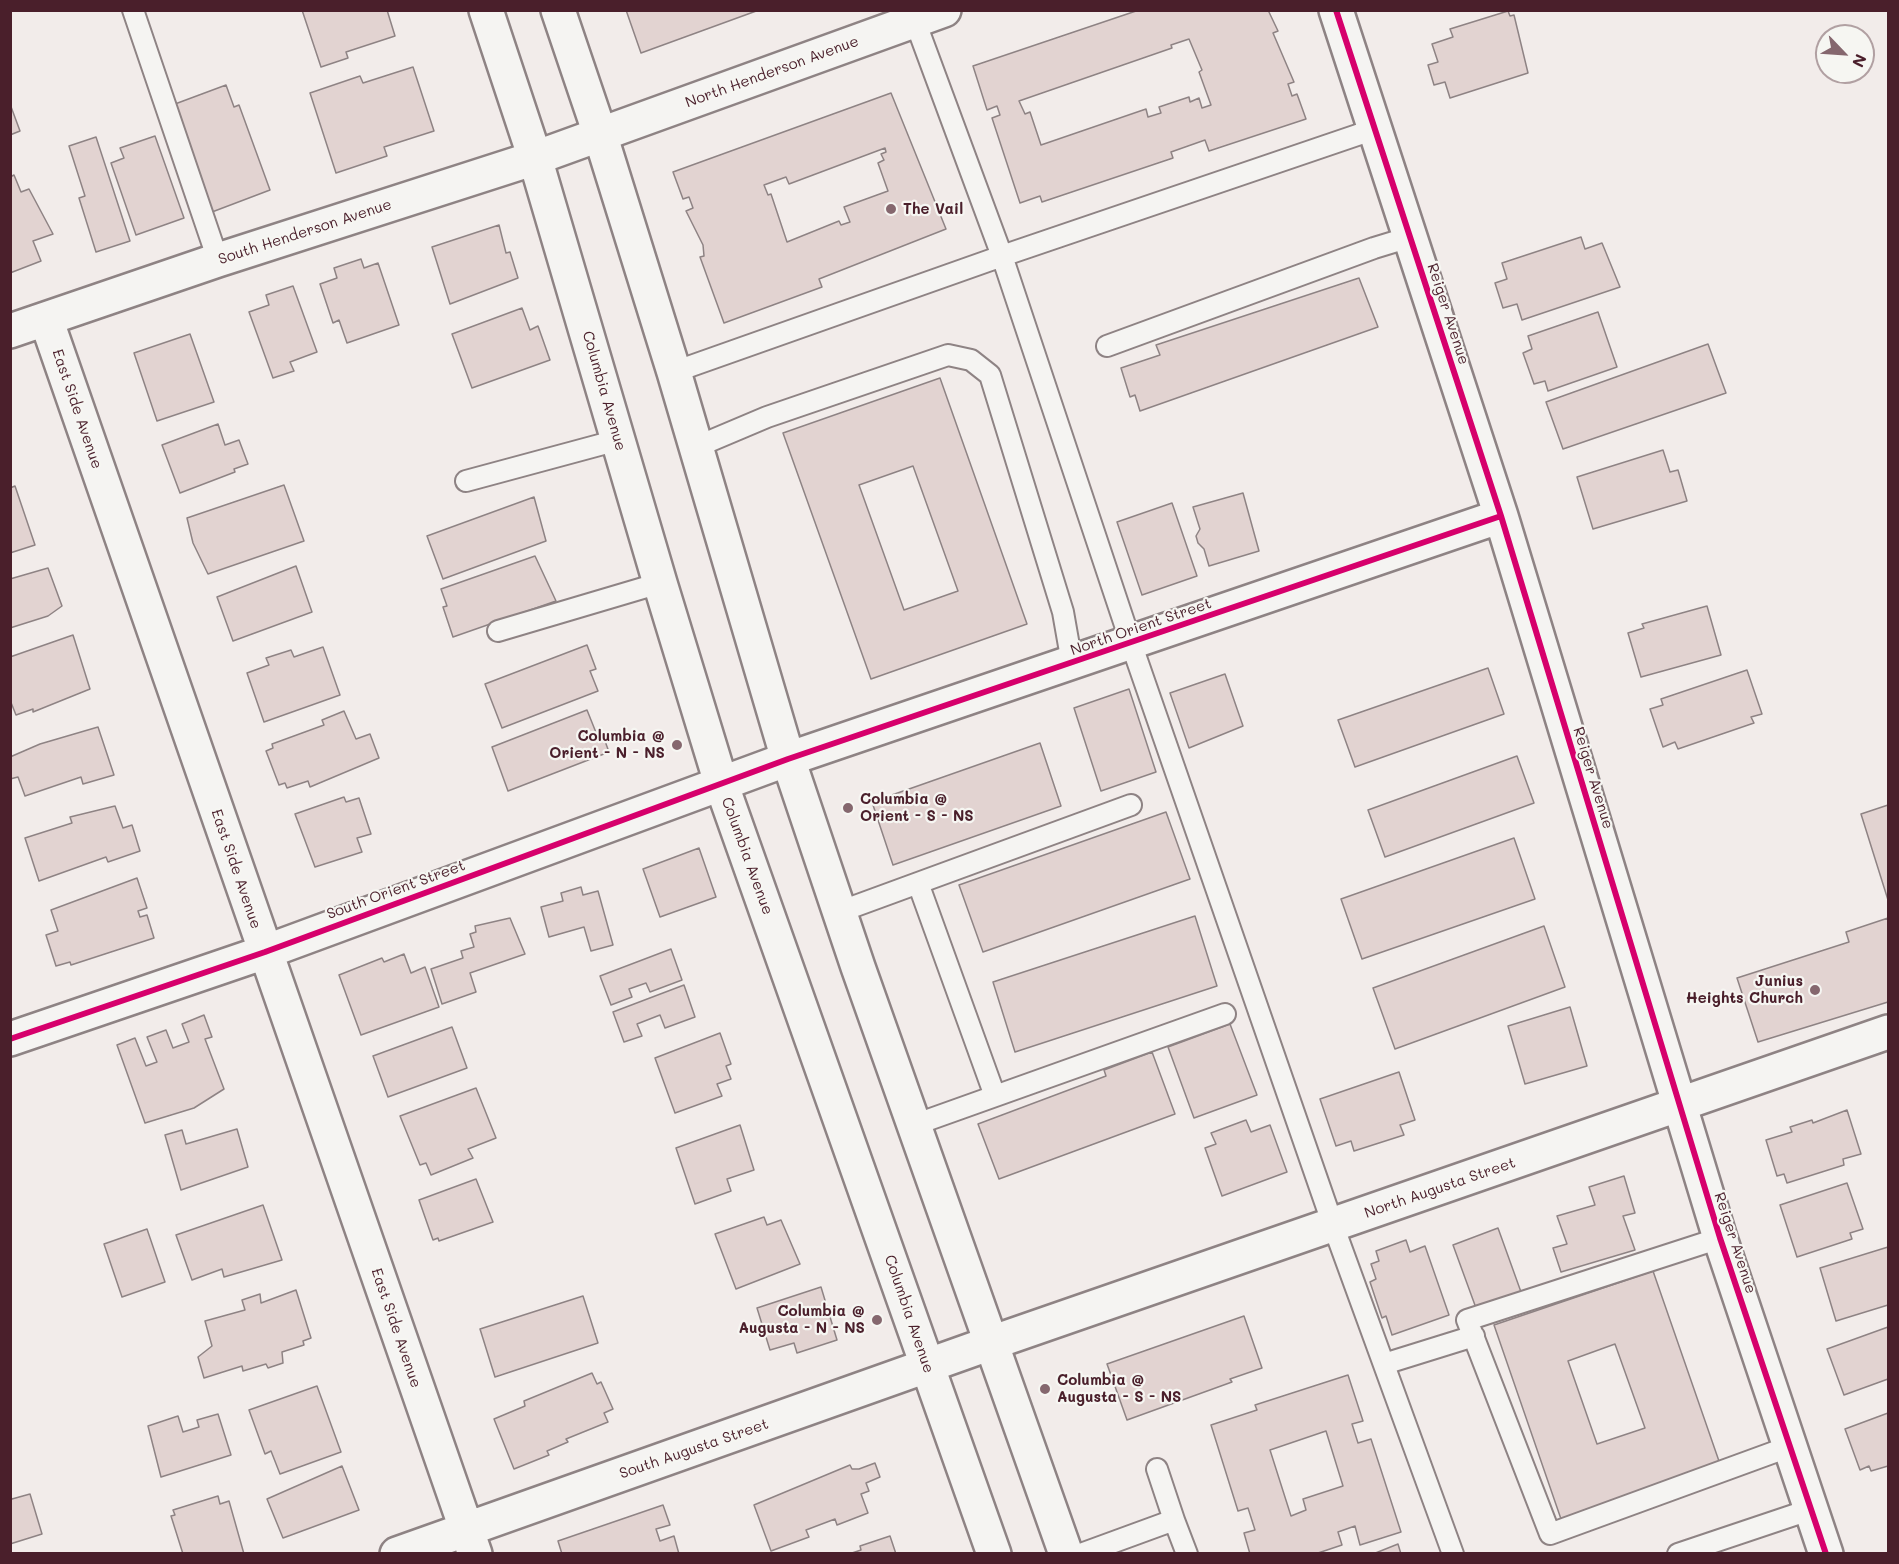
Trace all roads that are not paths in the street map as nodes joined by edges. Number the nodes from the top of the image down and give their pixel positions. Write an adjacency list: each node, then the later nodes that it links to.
1 (134, 10): 11 (lane)
2 (486, 10): 8 (street, Columbia Avenue)
3 (558, 10): 7 (street)
4 (1336, 10): 6 (street, Reiger Avenue)
5 (929, 16): 7 (street, North Henderson Avenue); 10 (lane)
6 (1375, 129): 9 (street, Reiger Avenue); 10 (lane)
7 (600, 134): 8 (street, South Henderson Avenue); 15 (street)
8 (535, 158): 11 (street, South Henderson Avenue); 16 (street, Columbia Avenue)
9 (1410, 237): 14 (lane); 19 (street, Reiger Avenue)
10 (1002, 256): 15 (lane); 22 (lane)
11 (218, 260): 12 (street, South Henderson Avenue)
12 (46, 320): 13 (street, South Henderson Avenue); 29 (street, East Side Avenue)
13 (10, 332)
14 (1107, 346)
15 (674, 372): 17 (street)
16 (618, 440): 18 (lane); 20 (street, Columbia Avenue)
17 (696, 447): 23 (lane); 24 (street)
18 (466, 481)
19 (1501, 516): 22 (street, North Orient Street); 34 (street, Reiger Avenue)
20 (660, 583): 21 (lane); 25 (street, Columbia Avenue)
21 (498, 631)
22 (1131, 643): 23 (street, North Orient Street); 36 (lane)
23 (1072, 663): 24 (street, North Orient Street)
24 (788, 759): 25 (street, South Orient Street); 28 (street)
25 (721, 783): 29 (street, South Orient Street); 41 (street, Columbia Avenue)
26 (1131, 805): 27 (lane)
27 (918, 883): 28 (lane); 33 (lane)
28 (839, 912): 35 (street)
29 (265, 952): 32 (street, South Orient Street); 46 (street, East Side Avenue)
30 (1225, 1014): 33 (lane)
31 (1888, 1032): 34 (street, North Augusta Street)
32 (10, 1040)
33 (995, 1096): 35 (lane)
34 (1680, 1105): 36 (street, North Augusta Street); 37 (street, Reiger Avenue)
35 (914, 1125): 39 (street)
36 (1333, 1225): 39 (street, North Augusta Street); 40 (lane)
37 (1720, 1238): 38 (lane); 42 (street, Reiger Avenue)
38 (1474, 1336): 40 (lane); 42 (lane)
39 (991, 1343): 41 (street, South Augusta Street); 49 (street)
40 (1384, 1364): 52 (lane)
41 (928, 1366): 46 (street, South Augusta Street); 48 (street, Columbia Avenue)
42 (1791, 1446): 44 (street, Reiger Avenue)
43 (1157, 1468): 45 (lane)
44 (1812, 1509): 53 (lane); 54 (street, Reiger Avenue)
45 (1174, 1520): 50 (lane); 51 (lane)
46 (471, 1541): 47 (street, South Augusta Street)
47 (397, 1554)
48 (994, 1554)
49 (1066, 1554)
50 (1081, 1554)
51 (1187, 1554)
52 (1453, 1554)
53 (1678, 1554)
54 (1826, 1554)

